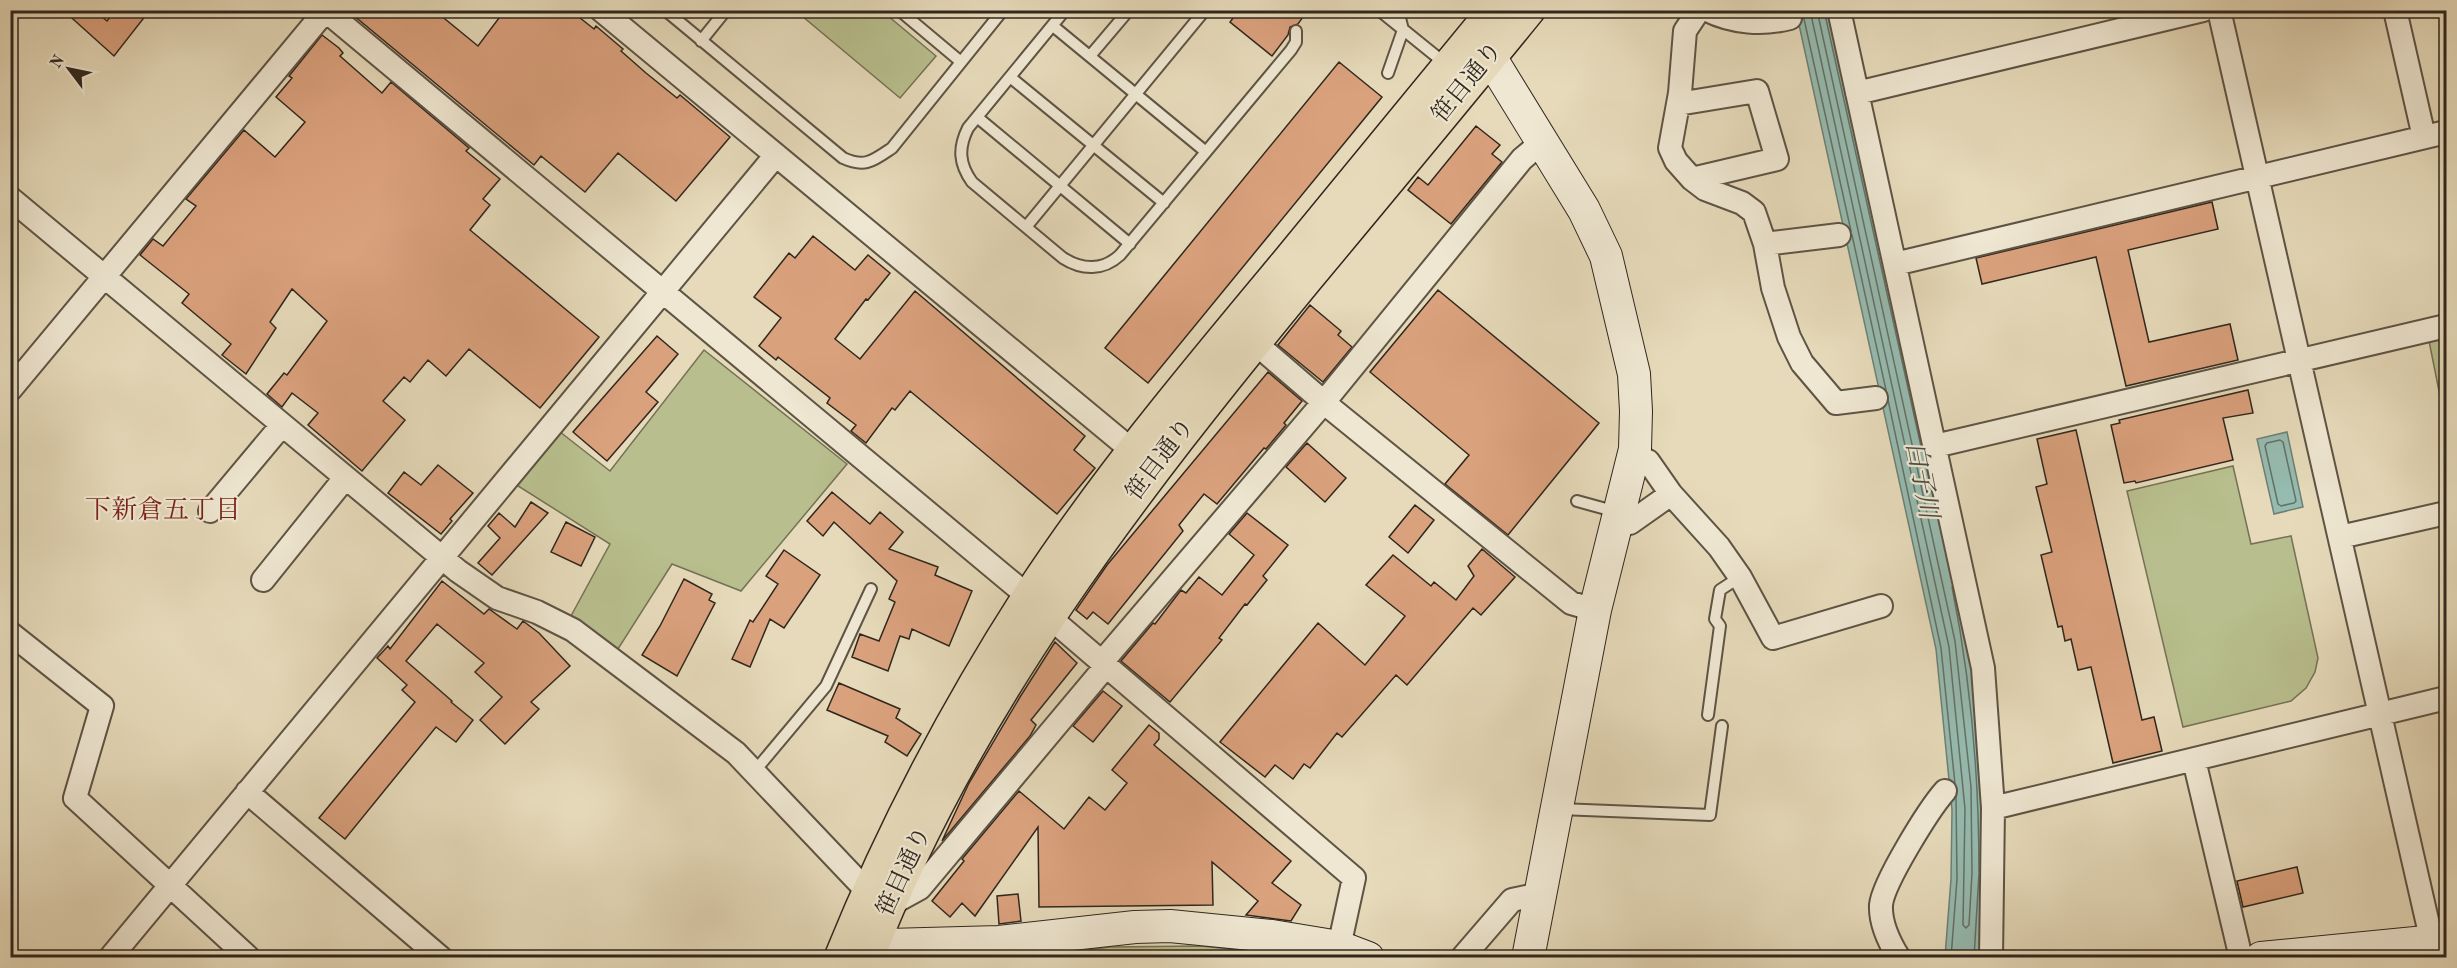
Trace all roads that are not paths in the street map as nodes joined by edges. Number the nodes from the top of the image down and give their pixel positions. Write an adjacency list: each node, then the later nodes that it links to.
1 (601, 10): 39 (street)
2 (726, 10): 24 (lane)
3 (899, 10): 26 (lane)
4 (1003, 10): 26 (lane)
5 (1065, 10): 20 (lane)
6 (1129, 10): 25 (lane)
7 (1205, 10): 31 (lane)
8 (1379, 10): 22 (lane)
9 (1398, 10): 22 (lane)
10 (1528, 10): 21 (main road, 笹目通り)
11 (1699, 10): 32 (street)
12 (1707, 10): 19 (street)
13 (1839, 10): 30 (street)
14 (2203, 10): 30 (street)
15 (2219, 10): 40 (street)
16 (2395, 10): 35 (street)
17 (325, 11): 50 (street); 51 (street)
18 (666, 11): 24 (lane)
19 (1790, 18)
20 (1053, 26): 25 (lane); 29 (lane)
21 (1484, 27): 27 (main road, 笹目通り); 36 (street); 53 (main road, 笹目通り)
22 (1403, 30): 27 (lane); 28 (lane)
23 (1296, 31): 38 (lane)
24 (701, 41): 26 (lane)
25 (1090, 56): 31 (lane)
26 (961, 62)
27 (1449, 67): 60 (main road, 笹目通り)
28 (1388, 73)
29 (1010, 76): 33 (lane); 37 (lane)
30 (1857, 93): 49 (street)
31 (1136, 94): 37 (lane); 38 (lane)
32 (1678, 104): 41 (street); 41 (street)
33 (977, 117): 42 (lane); 45 (lane)
34 (2446, 132): 35 (street)
35 (2424, 137): 40 (street)
36 (1542, 142): 57 (street); 61 (street)
37 (1093, 145): 42 (lane); 44 (lane)
38 (1206, 152): 44 (lane)
39 (776, 155): 51 (street); 60 (street)
40 (2258, 177): 49 (street); 54 (street)
41 (1692, 179): 48 (street)
42 (1059, 186): 45 (lane); 47 (lane)
43 (10, 198): 50 (street)
44 (1164, 203): 47 (lane)
45 (1026, 227): 47 (lane)
46 (1839, 235): 48 (street)
47 (1130, 244)
48 (1766, 244): 56 (street)
49 (1895, 264): 59 (street)
50 (105, 276): 55 (street); 58 (street)
51 (664, 292): 69 (street); 74 (street)
52 (2446, 326): 54 (street)
53 (1254, 342): 57 (street); 74 (main road, 笹目通り)
54 (2298, 363): 59 (street); 68 (street)
55 (10, 390)
56 (1876, 398)
57 (1324, 402): 75 (street); 77 (street)
58 (282, 425): 62 (street); 65 (street)
59 (1935, 446): 86 (street)
60 (1134, 452): 74 (main road, 笹目通り)
61 (1634, 456): 63 (street); 67 (street)
62 (345, 478): 69 (street); 71 (street)
63 (1671, 494): 67 (street); 70 (street)
64 (1577, 501): 67 (lane)
65 (210, 510)
66 (2446, 513): 68 (street)
67 (1619, 517): 75 (street)
68 (2340, 537): 79 (street)
69 (443, 557): 83 (street); 85 (street)
70 (1740, 577): 73 (street); 80 (lane)
71 (262, 580)
72 (871, 589): 83 (lane)
73 (1881, 606)
74 (1038, 607): 77 (street); 90 (main road, 笹目通り)
75 (1595, 610): 87 (street)
76 (10, 633): 88 (street)
77 (1104, 664): 90 (street); 92 (street)
78 (2446, 698): 79 (street)
79 (2380, 714): 82 (street); 91 (street)
80 (1708, 715)
81 (1722, 726): 87 (lane)
82 (2194, 760): 86 (street); 101 (street)
83 (754, 772): 90 (street)
84 (1945, 791): 99 (street)
85 (247, 792): 88 (street); 96 (street)
86 (1993, 807): 100 (street)
87 (1557, 809): 89 (street)
88 (170, 885): 94 (street); 95 (street)
89 (1540, 894): 97 (street); 98 (street)
90 (878, 898): 93 (main road, 笹目通り)
91 (2438, 946): 102 (street)
92 (1354, 952): 93 (street)
93 (856, 956)
94 (110, 957)
95 (249, 957)
96 (441, 957)
97 (1462, 957)
98 (1528, 957)
99 (1899, 957)
100 (1991, 957)
101 (2241, 957)
102 (2261, 957)

